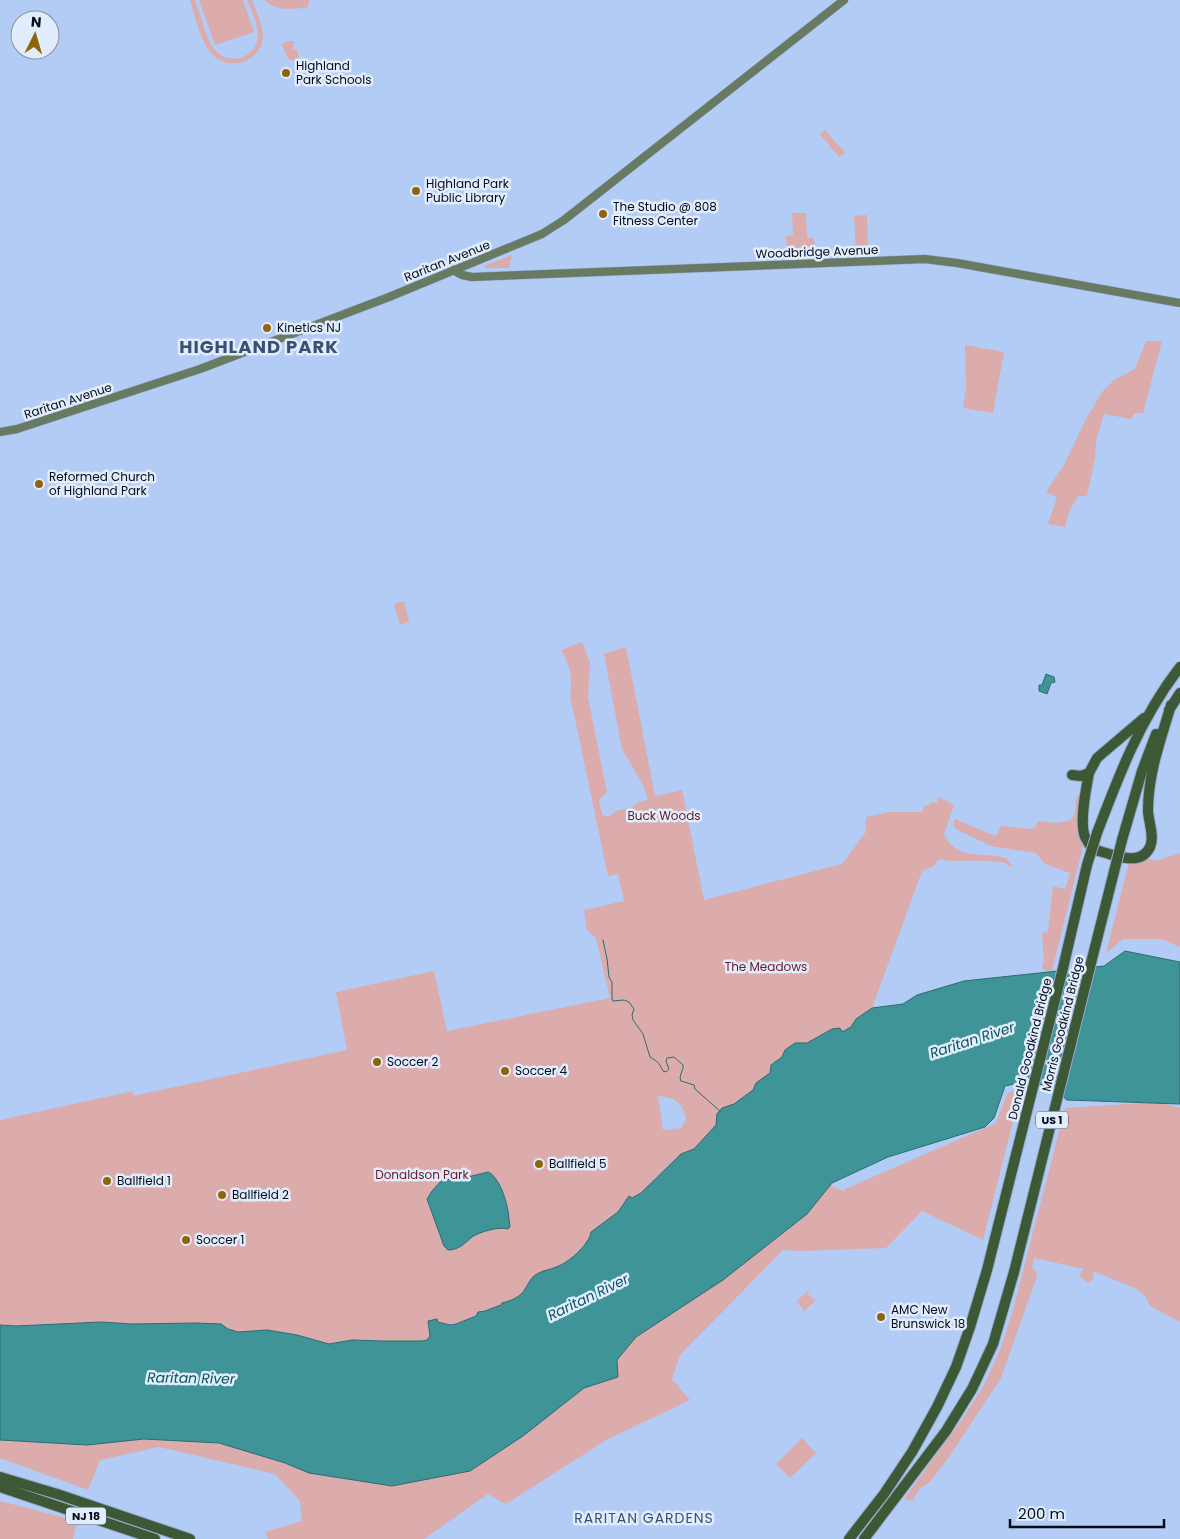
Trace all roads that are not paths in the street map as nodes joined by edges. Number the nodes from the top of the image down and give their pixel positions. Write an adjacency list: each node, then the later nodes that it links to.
1 (844, 0): 2 (main road, Raritan Avenue)
2 (453, 270): 3 (main road, Woodbridge Avenue); 4 (main road, Raritan Avenue)
3 (1180, 303)
4 (0, 432)
5 (1180, 667): 8 (highway, US 1)
6 (1180, 692): 7 (highway, US 1)
7 (1171, 705): 10 (highway); 15 (highway, Morris Goodkind Bridge / US 1, bridge)
8 (1149, 714): 9 (highway); 18 (highway, Donald Goodkind Bridge / US 1, bridge)
9 (1089, 773): 10 (highway); 10 (highway)
10 (1085, 794)
11 (0, 1470): 14 (highway)
12 (0, 1477): 14 (highway, NJ 18)
13 (0, 1489): 16 (highway, NJ 18)
14 (57, 1494): 17 (highway, NJ 18)
15 (884, 1513): 19 (highway, US 1); 20 (highway)
16 (156, 1539)
17 (190, 1539)
18 (849, 1539)
19 (864, 1539)
20 (877, 1539)

